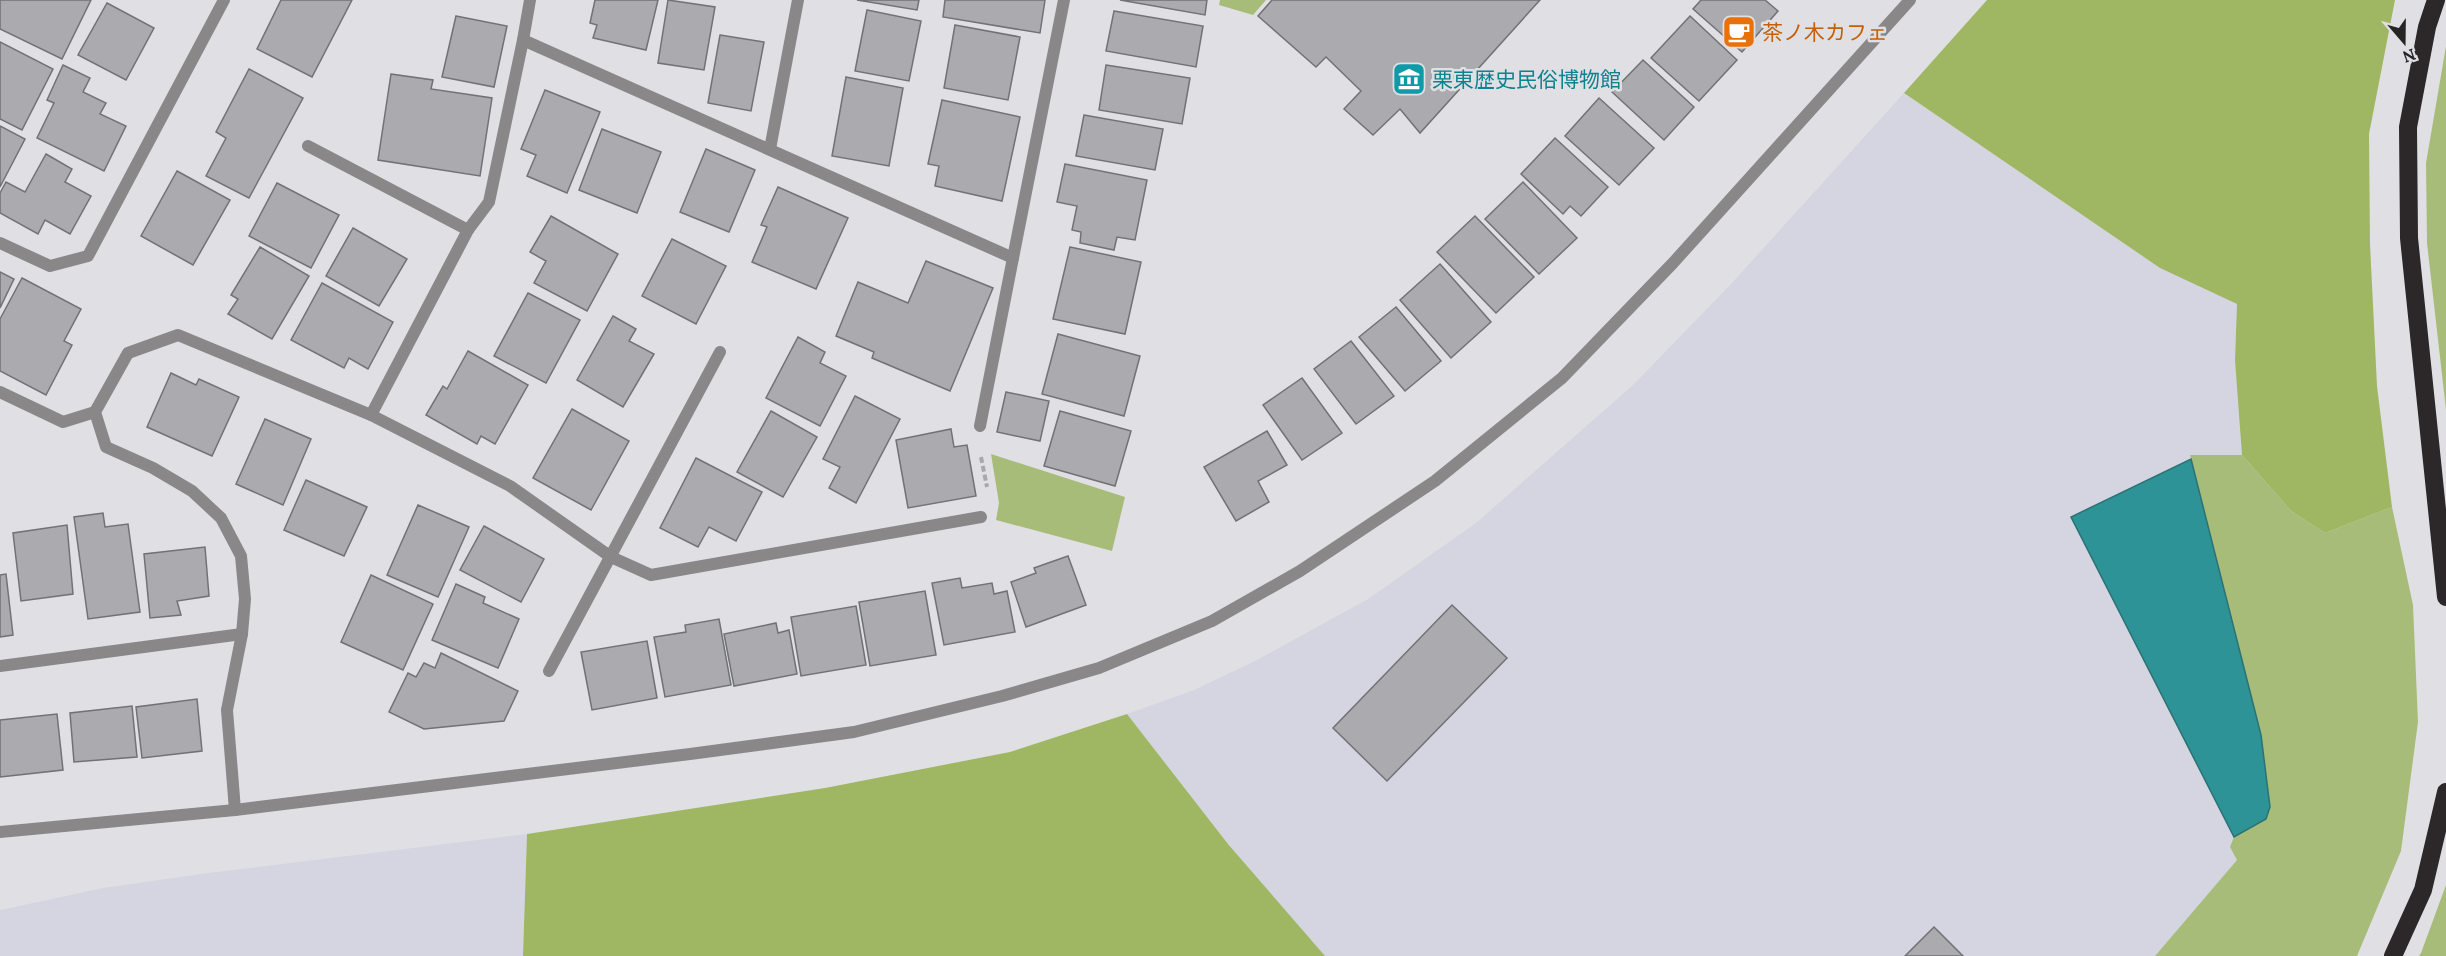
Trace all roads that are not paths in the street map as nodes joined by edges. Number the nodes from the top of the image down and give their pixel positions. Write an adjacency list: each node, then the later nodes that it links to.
1 (224, 0): 11 (street)
2 (530, 0): 7 (street)
3 (798, 0): 9 (street)
4 (1064, 0): 12 (street)
5 (1910, 0): 25 (street)
6 (2436, 0): 20 (highway)
7 (523, 40): 9 (street); 10 (street)
8 (308, 146): 10 (street)
9 (770, 149): 12 (street)
10 (468, 230): 16 (street)
11 (0, 243)
12 (1013, 258): 17 (street)
13 (720, 352): 19 (street)
14 (0, 392): 15 (street)
15 (95, 412): 16 (street); 21 (street)
16 (371, 415): 19 (street)
17 (980, 426)
18 (981, 518): 19 (street)
19 (611, 557): 23 (street)
20 (2446, 597)
21 (242, 634): 22 (street); 25 (street)
22 (0, 666)
23 (549, 671)
24 (2446, 792): 27 (highway)
25 (236, 810): 26 (street)
26 (0, 832)
27 (2393, 956)

